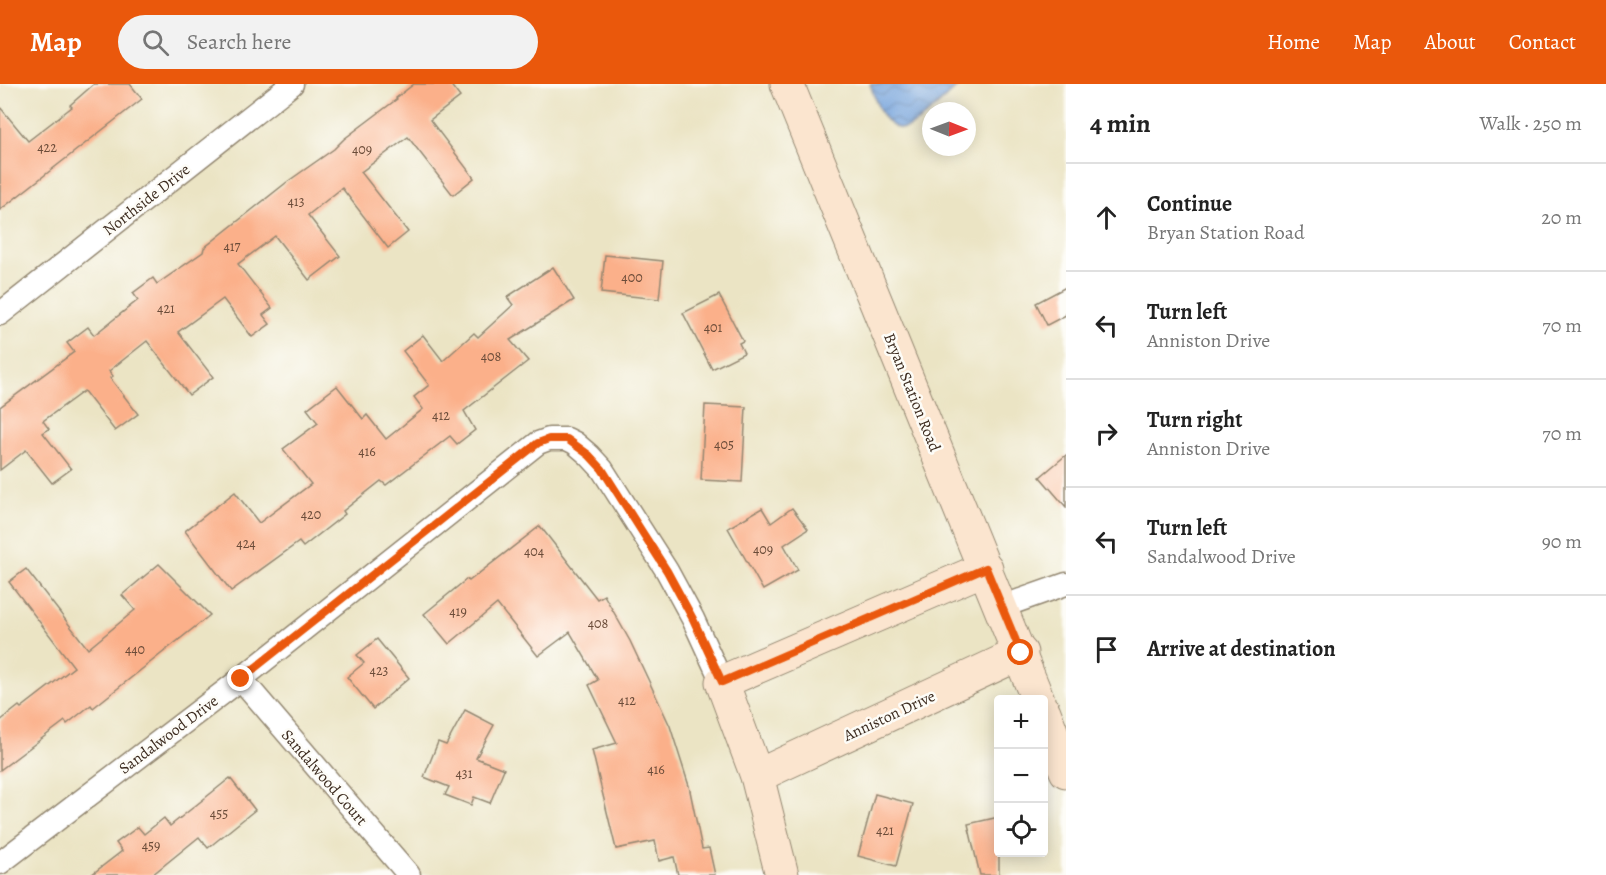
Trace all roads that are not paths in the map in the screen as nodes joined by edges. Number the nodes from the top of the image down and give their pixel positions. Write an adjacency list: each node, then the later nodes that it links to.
1 (292, 84): 3 (street, Northside Drive)
2 (786, 84): 4 (street, Bryan Station Road)
3 (0, 314)
4 (986, 568): 6 (street, Bryan Station Road); 9 (street)
5 (1066, 584): 6 (street)
6 (1001, 608): 7 (street, Bryan Station Road)
7 (1021, 653): 10 (street, Bryan Station Road); 13 (street, Anniston Drive)
8 (241, 679): 9 (street, Sandalwood Drive); 14 (street, Sandalwood Drive); 15 (street, Sandalwood Court)
9 (722, 682): 13 (street)
10 (1037, 695)
11 (1048, 723): 12 (street)
12 (1066, 771)
13 (757, 776): 16 (street)
14 (0, 863)
15 (409, 875)
16 (782, 875)

